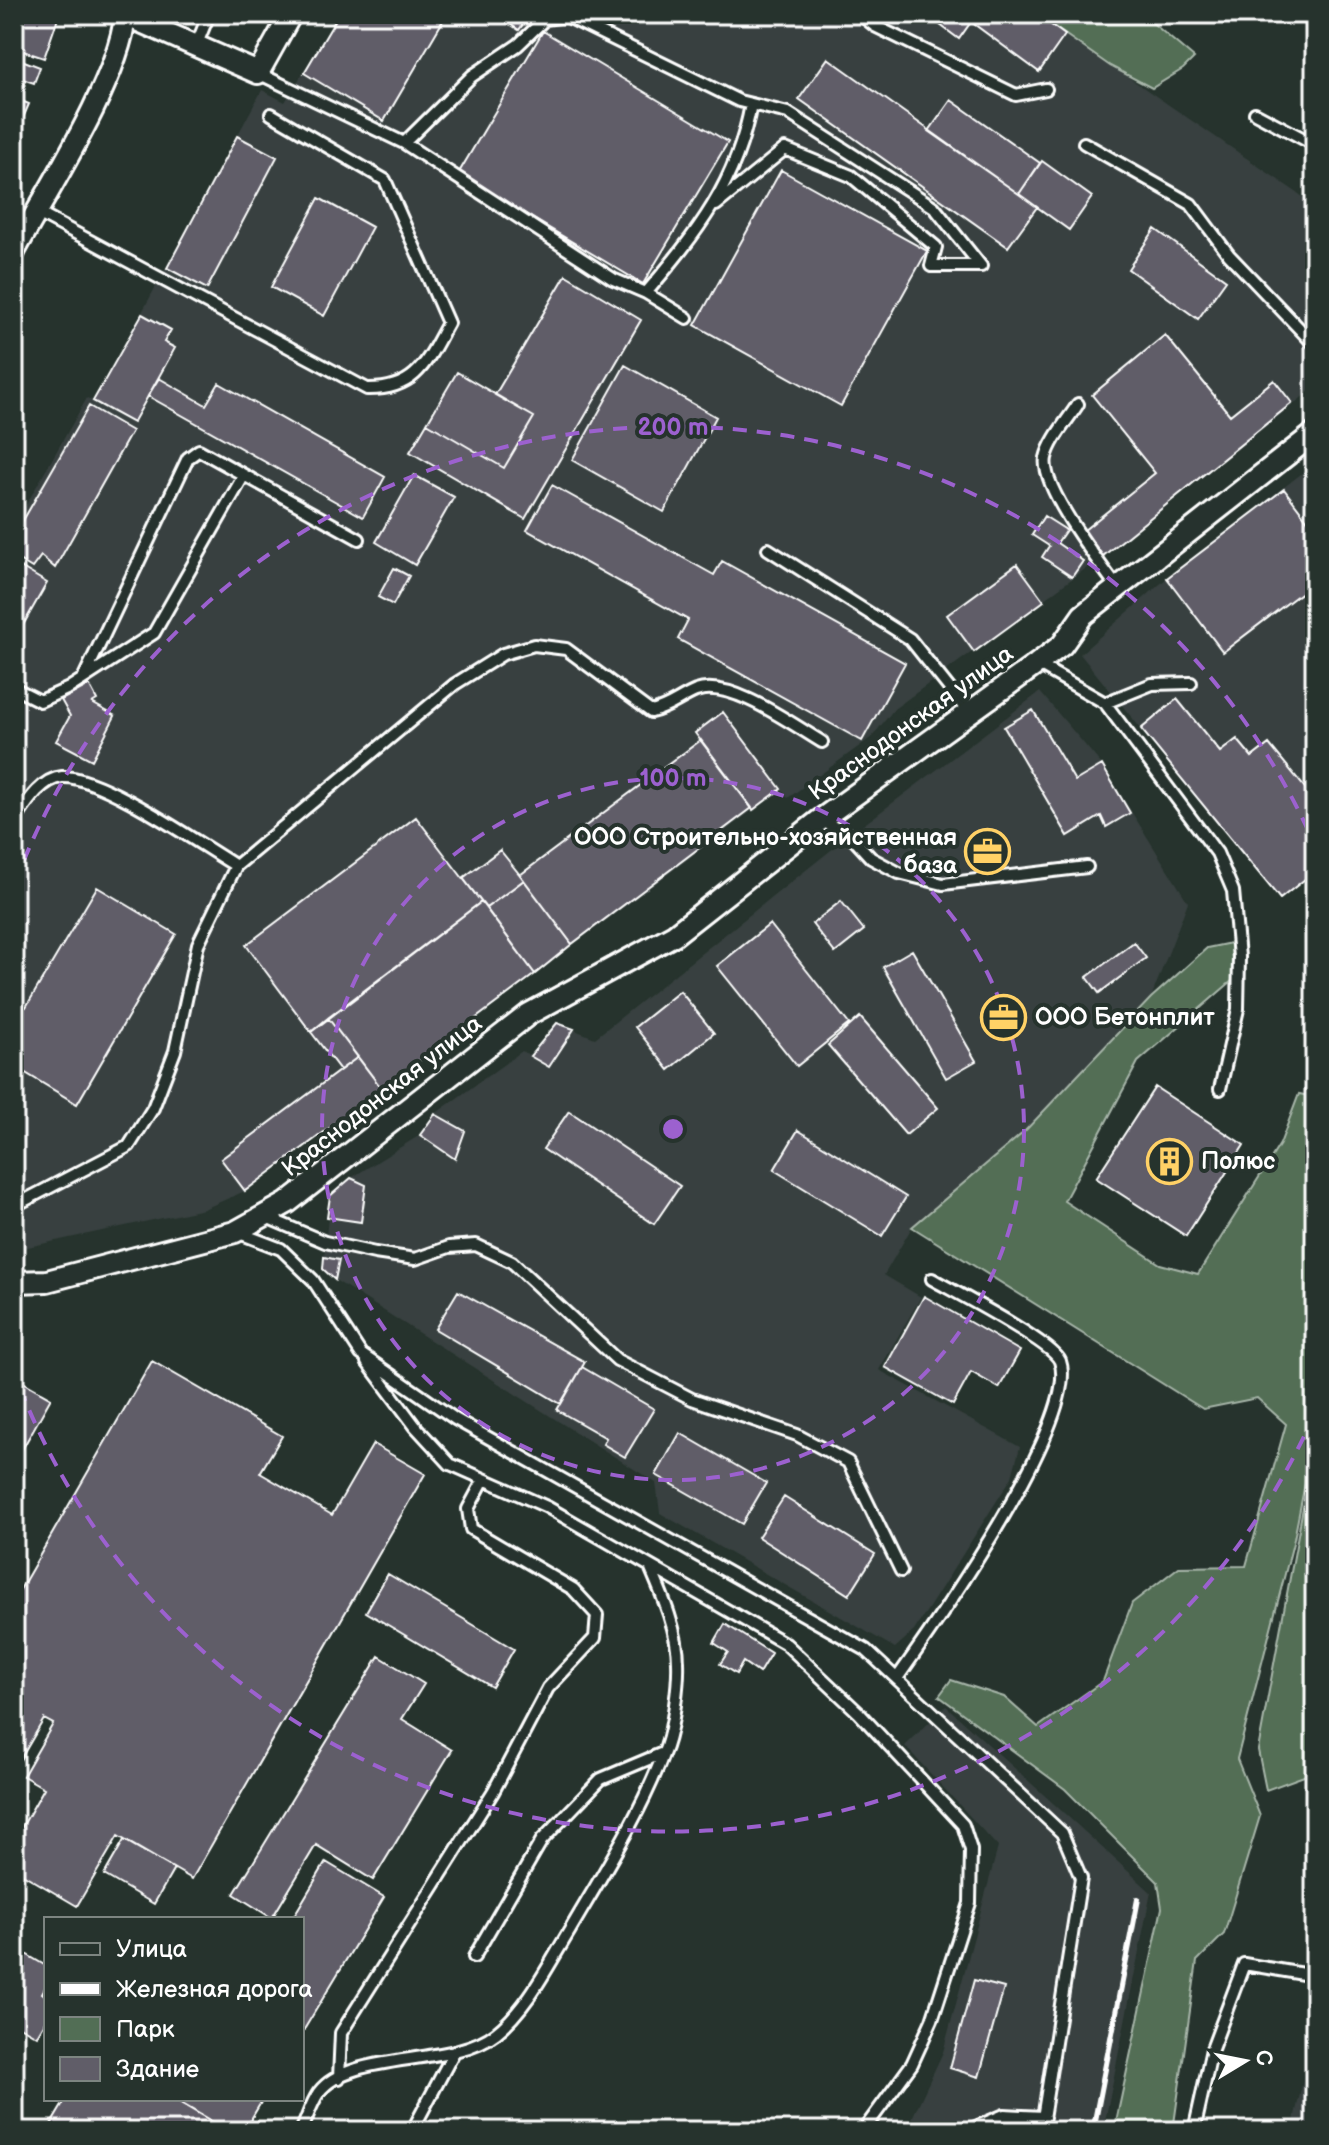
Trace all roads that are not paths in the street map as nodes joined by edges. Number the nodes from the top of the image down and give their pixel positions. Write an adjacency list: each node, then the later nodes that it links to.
1 (209, 14): 5 (lane)
2 (291, 14): 6 (street)
3 (860, 14): 7 (lane)
4 (124, 15): 5 (street); 15 (street)
5 (196, 46): 6 (street)
6 (258, 73): 11 (lane)
7 (1046, 89)
8 (751, 104): 11 (lane); 14 (lane); 14 (lane)
9 (1255, 113): 13 (lane)
10 (271, 114): 15 (lane)
11 (404, 143): 17 (lane)
12 (1084, 143): 19 (lane)
13 (1315, 145)
14 (716, 205): 17 (lane)
15 (36, 212): 16 (street)
16 (14, 252)
17 (646, 293): 18 (lane)
18 (687, 318)
19 (1315, 345)
20 (1078, 404): 25 (lane)
21 (1315, 433): 25 (street, Краснодонская улица)
22 (244, 475): 23 (lane); 27 (lane); 27 (lane)
23 (359, 539)
24 (768, 549): 31 (lane)
25 (1117, 587): 26 (street, Краснодонская улица)
26 (1037, 664): 30 (lane); 31 (street, Краснодонская улица)
27 (83, 679): 29 (lane)
28 (1191, 683): 30 (lane)
29 (14, 688)
30 (1105, 703): 37 (lane)
31 (968, 712): 33 (street, Краснодонская улица)
32 (822, 742): 35 (lane)
33 (820, 820): 36 (lane); 39 (street, Краснодонская улица)
34 (14, 822): 35 (lane)
35 (236, 866): 38 (lane)
36 (1087, 867)
37 (1220, 1089)
38 (14, 1206)
39 (264, 1216): 40 (street, Краснодонская улица); 46 (lane)
40 (235, 1232): 42 (street, Краснодонская улица); 43 (lane)
41 (932, 1279): 47 (lane)
42 (14, 1282)
43 (361, 1354): 44 (lane); 47 (lane)
44 (483, 1481): 45 (lane); 52 (lane)
45 (651, 1569): 48 (lane); 56 (lane)
46 (901, 1571)
47 (898, 1677): 53 (lane)
48 (663, 1753): 49 (lane); 51 (lane)
49 (474, 1957)
50 (1315, 1976): 59 (lane)
51 (454, 2052): 52 (lane); 55 (lane)
52 (339, 2078): 54 (lane)
53 (1044, 2117): 57 (lane); 58 (lane)
54 (301, 2131)
55 (412, 2131)
56 (863, 2131)
57 (966, 2131)
58 (1041, 2131)
59 (1194, 2131)

